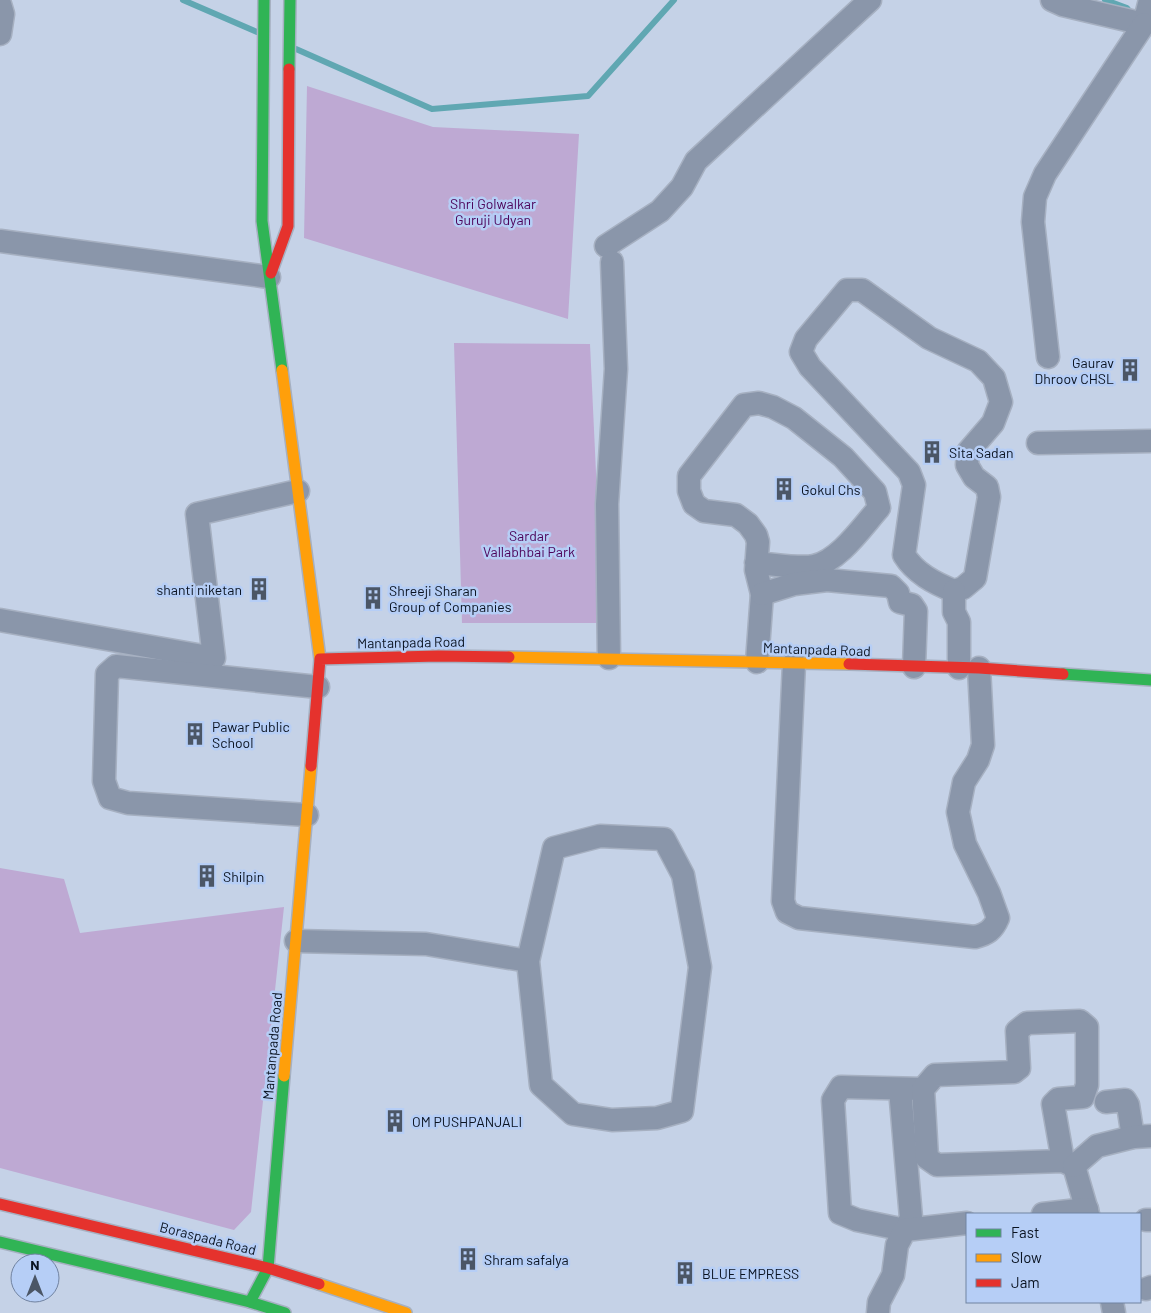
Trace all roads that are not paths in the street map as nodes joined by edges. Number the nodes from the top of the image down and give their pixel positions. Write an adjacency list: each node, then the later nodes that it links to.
1 (264, 0): 10 (street)
2 (290, 0): 10 (street)
3 (870, 0): 19 (street)
4 (1052, 0): 7 (street)
5 (1150, 0): 7 (street)
6 (0, 4): 8 (street)
7 (1144, 24): 11 (street)
8 (0, 34)
9 (0, 241): 10 (street)
10 (269, 277): 14 (street)
11 (1048, 357)
12 (1151, 442): 13 (street)
13 (1038, 443)
14 (298, 491): 18 (street); 20 (street)
15 (756, 563): 15 (street); 16 (street)
16 (762, 594): 21 (street); 23 (street)
17 (954, 601): 17 (street); 24 (street)
18 (0, 620)
19 (609, 658): 20 (street, Mantanpada Road); 21 (street, Mantanpada Road)
20 (320, 660): 26 (street, Mantanpada Road)
21 (757, 662): 22 (street, Mantanpada Road)
22 (794, 663): 23 (street, Mantanpada Road); 24 (street)
23 (914, 667): 24 (street, Mantanpada Road)
24 (962, 668): 25 (street, Mantanpada Road)
25 (1151, 680)
26 (318, 687): 27 (street, Mantanpada Road); 27 (street)
27 (307, 815): 28 (street, Mantanpada Road)
28 (296, 940): 29 (street); 41 (street, Mantanpada Road)
29 (528, 961): 29 (street)
30 (900, 1089): 31 (street); 39 (street); 39 (street)
31 (923, 1089): 34 (street); 34 (street)
32 (1106, 1102): 33 (street)
33 (1142, 1137): 34 (street)
34 (1068, 1163): 36 (street)
35 (0, 1204): 41 (street, Boraspada Road)
36 (1088, 1212): 37 (street)
37 (1066, 1213)
38 (966, 1223): 39 (street)
39 (905, 1230): 45 (street)
40 (0, 1242): 42 (street)
41 (268, 1268): 42 (street, Mantanpada Road); 44 (street, Boraspada Road)
42 (247, 1308): 43 (street)
43 (285, 1313)
44 (406, 1313)
45 (878, 1313)

